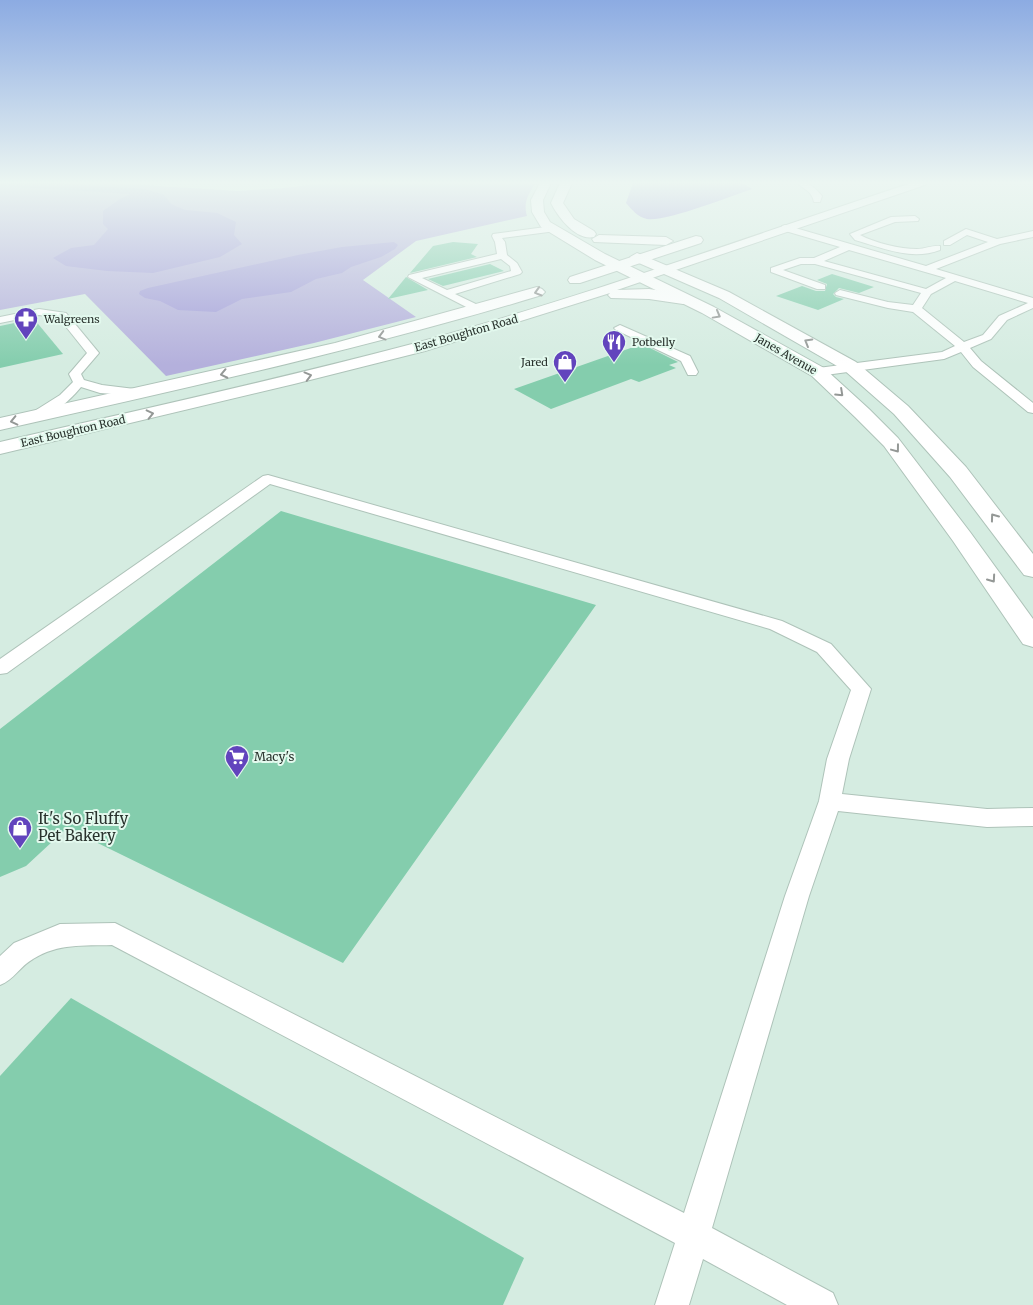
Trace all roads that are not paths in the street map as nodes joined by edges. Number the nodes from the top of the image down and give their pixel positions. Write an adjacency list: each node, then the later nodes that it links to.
1 (500, 244): 11 (lane)
2 (580, 244): 14 (main road, Janes Avenue)
3 (610, 244): 12 (main road, Janes Avenue)
4 (684, 244): 12 (main road, East Boughton Road)
5 (739, 244): 15 (main road, East Boughton Road)
6 (838, 244): 9 (lane)
7 (881, 244): 10 (lane)
8 (992, 244): 16 (lane)
9 (848, 247): 13 (lane); 16 (lane)
10 (937, 248)
11 (502, 256): 21 (lane); 21 (lane)
12 (640, 258): 14 (main road, East Boughton Road); 15 (main road, Janes Avenue)
13 (815, 261): 19 (lane); 20 (lane)
14 (618, 265): 17 (main road, Janes Avenue); 27 (main road, East Boughton Road, one-way to 27)
15 (667, 269): 17 (main road, East Boughton Road); 32 (main road, Janes Avenue, one-way to 15)
16 (926, 270): 18 (lane)
17 (642, 278): 23 (main road, Janes Avenue); 25 (main road, East Boughton Road)
18 (954, 278): 20 (lane); 24 (lane)
19 (821, 287)
20 (927, 292): 28 (lane)
21 (446, 293): 27 (lane)
22 (840, 293): 28 (lane)
23 (684, 299): 25 (main road); 34 (main road, Janes Avenue, one-way to 34)
24 (1033, 301)
25 (565, 303): 40 (main road, East Boughton Road, one-way to 25)
26 (1033, 305): 31 (lane)
27 (478, 309): 36 (main road, East Boughton Road, one-way to 36)
28 (916, 309): 31 (lane)
29 (0, 320): 35 (lane)
30 (620, 328): 33 (lane)
31 (963, 347): 32 (lane); 37 (lane)
32 (850, 366): 34 (lane); 41 (main road, Janes Avenue, one-way to 32)
33 (692, 372)
34 (818, 372): 42 (main road, Janes Avenue, one-way to 42)
35 (79, 382): 36 (lane); 38 (lane)
36 (139, 393): 38 (main road, East Boughton Road)
37 (1033, 409)
38 (38, 415): 39 (main road, East Boughton Road, one-way to 39)
39 (0, 424)
40 (0, 448)
41 (1033, 570)
42 (1033, 638)
43 (0, 668): 44 (lane)
44 (830, 801): 45 (lane); 47 (lane)
45 (1033, 817)
46 (0, 973): 47 (lane)
47 (694, 1236): 48 (lane); 49 (lane)
48 (672, 1305)
49 (821, 1305)

